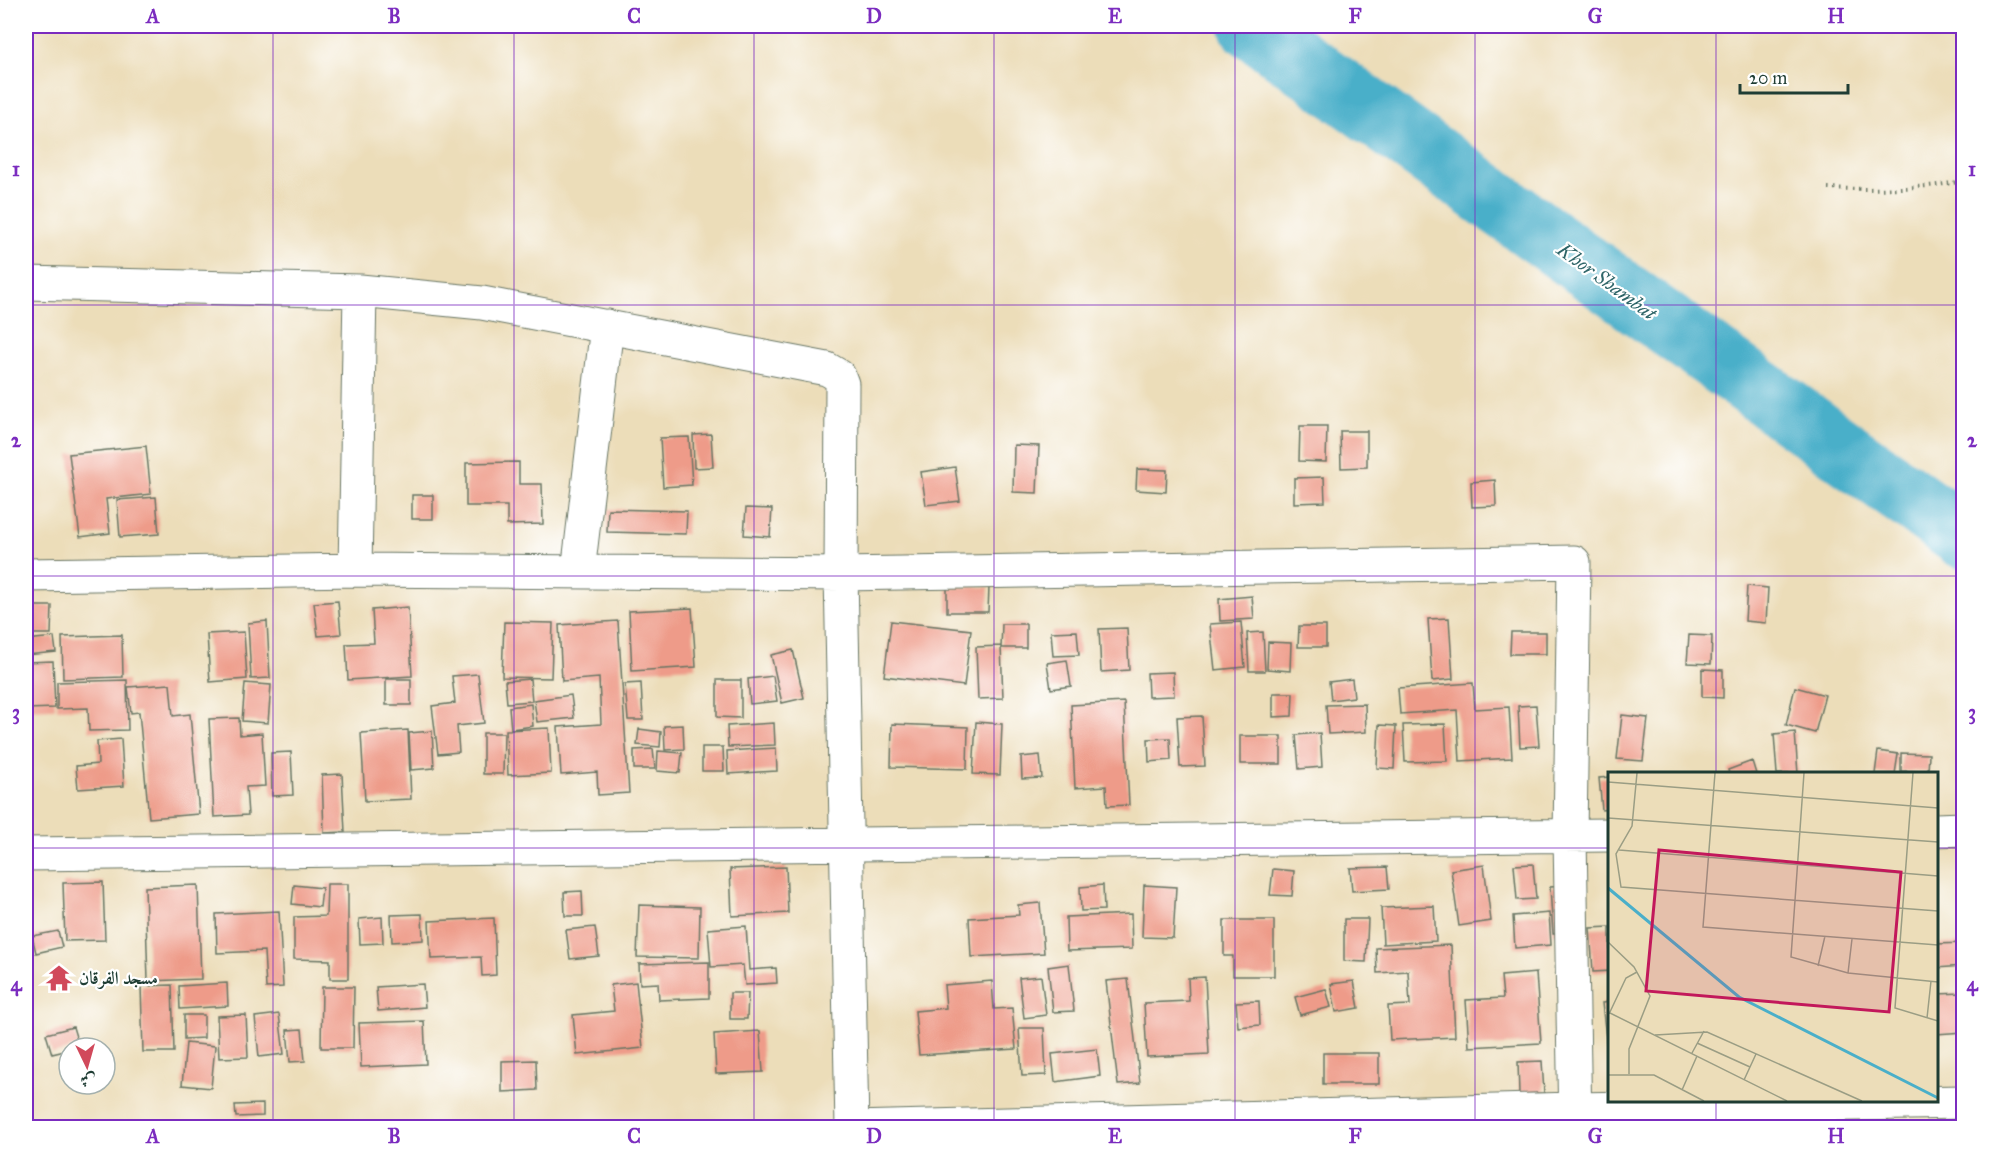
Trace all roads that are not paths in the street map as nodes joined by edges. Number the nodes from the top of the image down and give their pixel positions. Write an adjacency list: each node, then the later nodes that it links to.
1 (26, 283): 2 (street)
2 (360, 291): 3 (street); 4 (street)
3 (607, 326): 5 (street); 6 (street)
4 (355, 570): 5 (street); 7 (street)
5 (578, 572): 6 (street)
6 (841, 574): 11 (street); 12 (street)
7 (26, 575)
8 (1964, 829): 9 (street)
9 (1938, 830)
10 (1608, 835): 11 (street)
11 (1570, 836): 12 (street); 15 (street)
12 (846, 845): 13 (street); 16 (street)
13 (26, 854)
14 (1964, 1102): 15 (street)
15 (1575, 1118): 16 (street)
16 (853, 1128)

